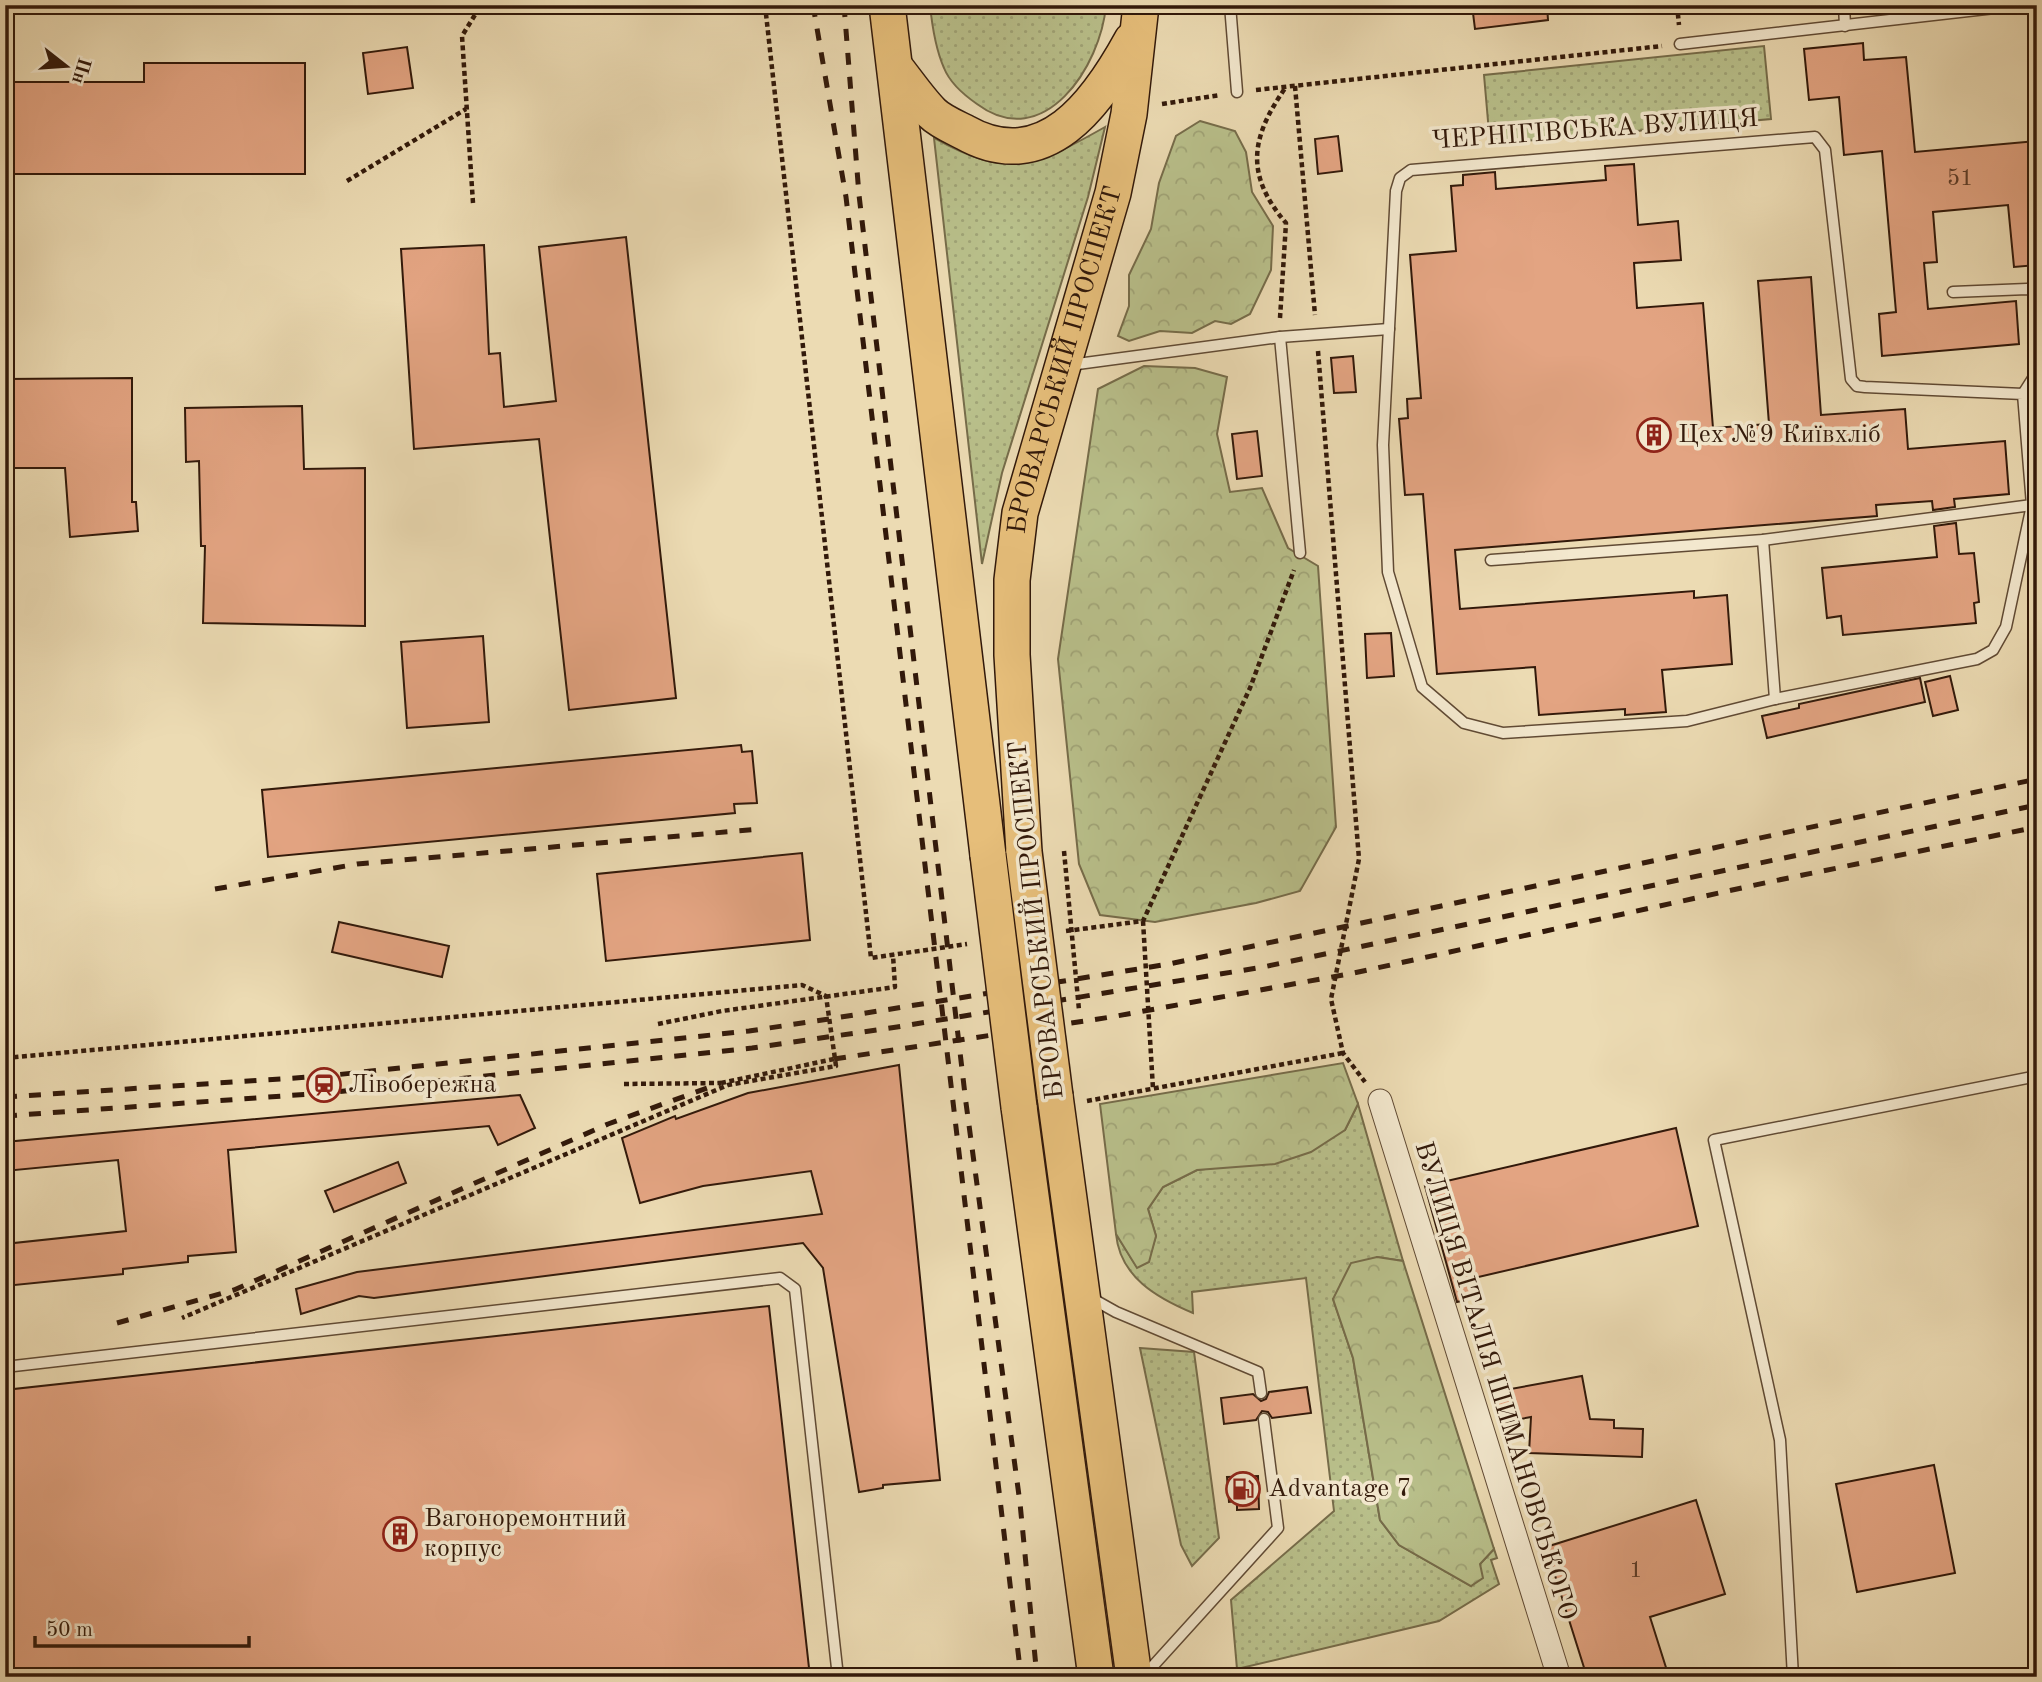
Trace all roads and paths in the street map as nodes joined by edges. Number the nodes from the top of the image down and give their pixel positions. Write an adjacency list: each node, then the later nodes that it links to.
1 (481, 5): 17 (path)
2 (765, 5): 37 (path)
3 (887, 5): 10 (main road, БРОВАРСЬКИЙ ПРОСПЕКТ)
4 (1230, 5): 14 (lane)
5 (1844, 5): 8 (lane)
6 (2021, 5): 8 (lane)
7 (1140, 16): 10 (main road); 25 (main road, БРОВАРСЬКИЙ ПРОСПЕКТ)
8 (1845, 26): 9 (lane)
9 (1680, 44): 11 (path)
10 (895, 67): 57 (main road, БРОВАРСЬКИЙ ПРОСПЕКТ, bridge)
11 (1295, 86): 12 (path); 23 (path)
12 (1286, 87): 13 (path); 24 (path)
13 (1269, 89)
14 (1237, 92)
15 (1202, 98): 16 (path)
16 (1162, 104)
17 (466, 109): 18 (path); 19 (path)
18 (347, 181)
19 (473, 203)
20 (1953, 292): 21 (lane)
21 (2037, 292)
22 (1389, 329): 23 (lane); 27 (lane, ЧЕРНІГІВСЬКА ВУЛИЦЯ); 32 (lane)
23 (1317, 336): 24 (lane); 41 (path)
24 (1280, 337): 25 (lane); 30 (lane)
25 (1060, 366): 49 (main road, БРОВАРСЬКИЙ ПРОСПЕКТ, bridge)
26 (2037, 372): 27 (lane)
27 (2023, 394): 28 (lane)
28 (2032, 505): 29 (lane); 32 (lane)
29 (1763, 540): 31 (lane); 32 (lane)
30 (1300, 553): 34 (path)
31 (1491, 560)
32 (1775, 699)
33 (1064, 852): 39 (path, bridge)
34 (1143, 921): 35 (path); 48 (path)
35 (1064, 931)
36 (972, 944): 37 (path)
37 (893, 954): 38 (path)
38 (826, 996): 40 (path); 42 (path); 43 (path)
39 (1079, 1018)
40 (658, 1024)
41 (1343, 1053): 48 (path); 50 (path)
42 (5, 1058)
43 (834, 1059): 45 (path); 47 (path)
44 (2037, 1076): 61 (lane)
45 (721, 1083): 46 (path); 47 (path)
46 (624, 1084)
47 (728, 1085): 52 (path)
48 (1153, 1089): 49 (path)
49 (1076, 1095): 51 (main road, БРОВАРСЬКИЙ ПРОСПЕКТ)
50 (1380, 1101): 60 (street, ВУЛИЦЯ ВІТАЛІЯ ШИМАНОВСЬКОГО)
51 (1082, 1293): 54 (lane); 58 (main road, БРОВАРСЬКИЙ ПРОСПЕКТ)
52 (182, 1318)
53 (5, 1367): 56 (lane)
54 (1261, 1393)
55 (1264, 1419): 59 (lane)
56 (838, 1677)
57 (1096, 1677)
58 (1134, 1677)
59 (1143, 1677)
60 (1559, 1677)
61 (1793, 1677)

